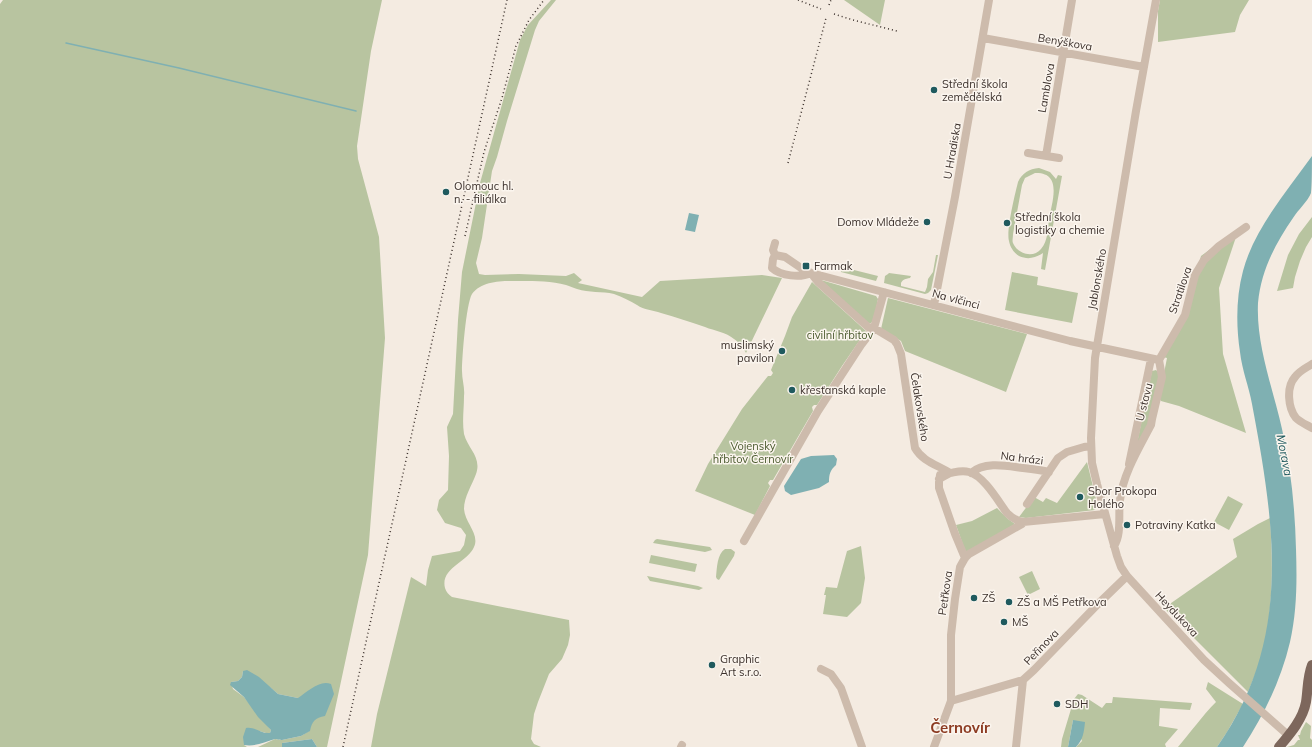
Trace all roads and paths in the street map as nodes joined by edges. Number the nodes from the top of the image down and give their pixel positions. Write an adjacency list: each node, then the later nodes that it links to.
1 (990, 0): 4 (street, U Hradiska)
2 (1072, 0): 5 (street, Lamblova)
3 (1156, 0): 6 (street, Jablonského)
4 (984, 38): 5 (street, Benýškova); 15 (street, U Hradiska)
5 (1063, 52): 6 (street, Benýškova); 8 (street, Lamblova)
6 (1144, 67): 17 (street, Jablonského)
7 (1028, 153): 8 (street)
8 (1046, 156): 9 (street)
9 (1059, 158)
10 (1246, 227): 18 (street, Stratilova)
11 (775, 243): 12 (street)
12 (775, 255): 13 (street, Na vlčinci); 13 (street, Na vlčinci)
13 (811, 273): 14 (street, Na vlčinci); 16 (street, Čelakovského)
14 (884, 292): 15 (street, Na vlčinci); 16 (street)
15 (934, 304): 17 (street, Na vlčinci)
16 (874, 328): 23 (street, Čelakovského); 31 (street)
17 (1096, 347): 18 (street); 21 (street, Jablonského)
18 (1155, 359): 22 (street, U stavu); 22 (street, U stavu)
19 (1312, 364): 20 (street)
20 (1312, 428)
21 (1091, 446): 25 (street); 29 (street, Jablonského)
22 (1129, 468): 32 (street, U stavu)
23 (942, 469): 26 (street, Čelakovského); 27 (street)
24 (971, 472): 25 (street, Na hrázi); 26 (street, Na hrázi); 30 (street)
25 (1048, 472): 28 (street)
26 (950, 474): 27 (street)
27 (940, 479): 33 (street)
28 (1027, 504)
29 (1105, 514): 30 (street); 32 (street, Heydukova)
30 (1023, 522): 33 (street)
31 (744, 541)
32 (1114, 546): 34 (street, Heydukova)
33 (965, 558): 38 (street, Petřkova)
34 (1127, 576): 37 (street, Peřinova); 39 (street, Heydukova)
35 (1312, 666): 39 (main road)
36 (821, 668): 40 (street)
37 (1023, 680): 38 (street, Peřinova); 42 (street)
38 (951, 701): 41 (street, Petřkova)
39 (1288, 735): 43 (main road)
40 (862, 747)
41 (934, 747)
42 (1016, 747)
43 (1279, 747)

